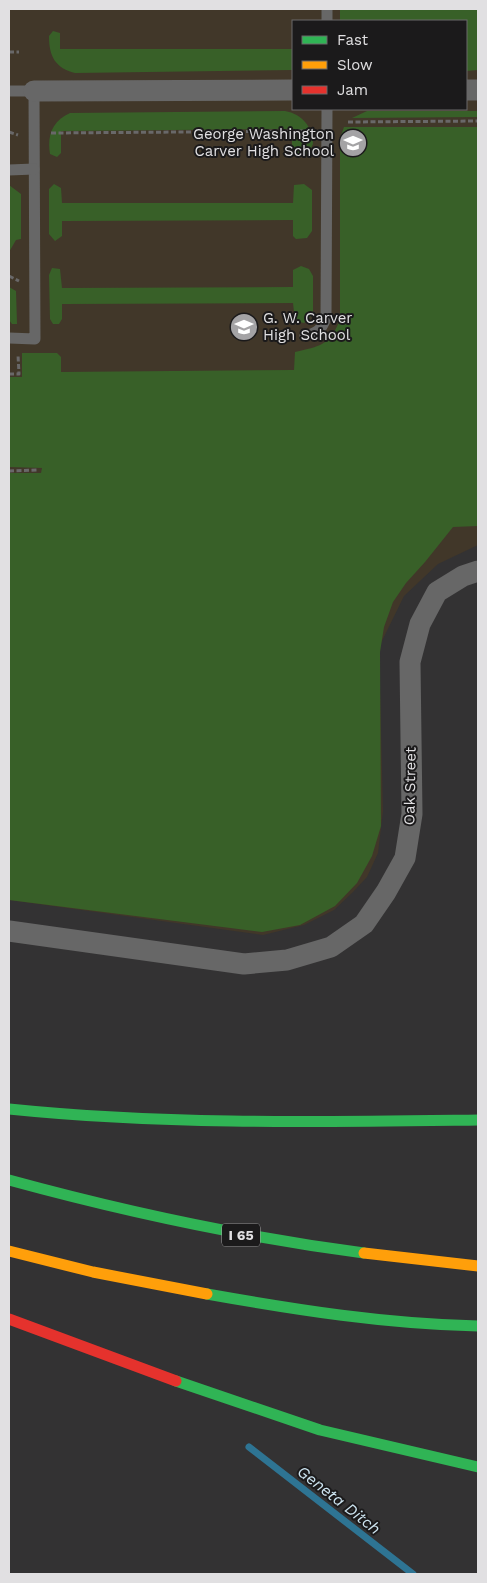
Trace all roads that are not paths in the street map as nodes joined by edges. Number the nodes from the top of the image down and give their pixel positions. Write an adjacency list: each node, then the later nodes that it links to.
1 (292, 90): 3 (street)
2 (9, 91): 3 (lane)
3 (34, 91): 5 (lane)
4 (327, 110): 7 (lane)
5 (34, 169): 6 (lane); 8 (lane)
6 (9, 170)
7 (305, 336)
8 (9, 338)
9 (478, 572): 10 (street, Oak Street)
10 (9, 931)
11 (9, 1109): 12 (highway)
12 (478, 1120)
13 (9, 1180): 15 (highway, I 65)
14 (9, 1251): 17 (highway)
15 (478, 1266)
16 (9, 1319): 18 (highway)
17 (478, 1326)
18 (478, 1467)

